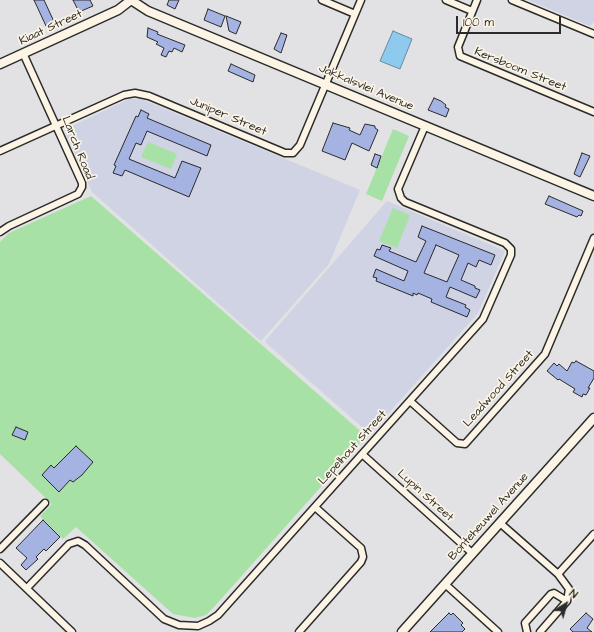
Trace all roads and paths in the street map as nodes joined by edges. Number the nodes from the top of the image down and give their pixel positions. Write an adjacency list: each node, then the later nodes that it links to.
1 (131, 0): 10 (street, Kiaat Street); 12 (street, Jakkalsvlei Avenue)
2 (322, 0): 8 (street)
3 (361, 0): 8 (street, Juniper Street)
4 (446, 0): 7 (street)
5 (477, 0): 7 (street, Kersboom Street)
6 (512, 0): 9 (street)
7 (472, 11): 13 (street, Kersboom Street)
8 (355, 14): 12 (street, Juniper Street)
9 (594, 34)
10 (23, 54): 11 (street, Kiaat Street); 14 (street, Larch Road)
11 (0, 64)
12 (325, 84): 14 (street, Juniper Street); 15 (street, Jakkalsvlei Avenue)
13 (594, 112)
14 (56, 126): 16 (street, Juniper Street); 18 (street, Larch Road)
15 (425, 126): 17 (street, Jakkalsvlei Avenue); 20 (street, Lepelhout Street)
16 (0, 151)
17 (594, 196)
18 (0, 232)
19 (594, 238): 20 (street, Leadwood Street)
20 (410, 401): 22 (street, Lepelhout Street)
21 (594, 418): 25 (street, Bonteheuwel Avenue)
22 (362, 454): 24 (street, Lepelhout Street); 28 (street, Lupin Street)
23 (45, 503): 27 (street)
24 (315, 507): 32 (street, Lepelhout Street); 35 (street)
25 (500, 523): 28 (street, Bonteheuwel Avenue); 30 (street)
26 (594, 534): 30 (street)
27 (0, 549)
28 (472, 553): 31 (street, Bonteheuwel Avenue)
29 (0, 563): 32 (street)
30 (558, 574): 33 (street)
31 (445, 584): 36 (street, Bonteheuwel Avenue); 37 (street)
32 (27, 588): 34 (street)
33 (568, 601): 38 (street); 39 (street)
34 (72, 632)
35 (299, 632)
36 (402, 632)
37 (498, 632)
38 (527, 632)
39 (540, 632)

